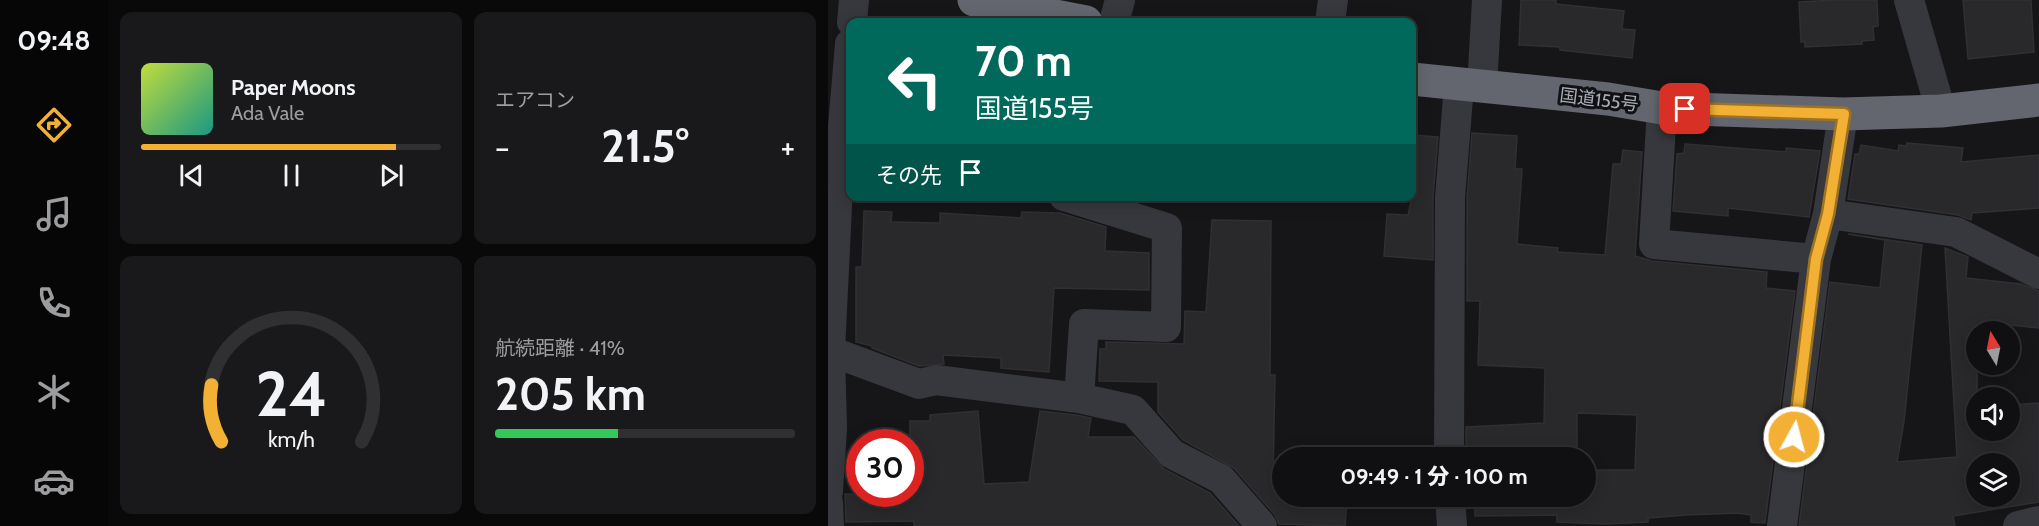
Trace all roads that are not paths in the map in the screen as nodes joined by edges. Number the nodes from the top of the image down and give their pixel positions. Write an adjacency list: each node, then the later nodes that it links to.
1 (854, 0): 7 (street)
2 (974, 0): 8 (highway)
3 (1120, 0): 9 (street)
4 (1333, 0): 10 (street)
5 (1486, 0): 12 (street)
6 (1909, 0): 15 (street)
7 (852, 18)
8 (1066, 18)
9 (1115, 18)
10 (1331, 18)
11 (1416, 79): 12 (highway, 国道155号)
12 (1471, 86): 14 (highway, 国道155号); 25 (street)
13 (2039, 100): 15 (highway, 国道155号)
14 (1662, 108): 16 (highway, 国道155号); 21 (street)
15 (1941, 111): 16 (highway, 国道155号)
16 (1844, 114): 20 (street)
17 (846, 139): 18 (street)
18 (844, 186): 23 (street)
19 (1080, 201): 24 (street)
20 (1828, 214): 21 (street); 22 (street)
21 (1816, 259): 33 (street)
22 (2039, 274)
23 (830, 351): 24 (street); 26 (street)
24 (1079, 398): 31 (street)
25 (1449, 447)
26 (828, 491)
27 (828, 502): 30 (street)
28 (1451, 507): 32 (street)
29 (2039, 521): 34 (street)
30 (829, 526)
31 (1262, 526)
32 (1452, 526)
33 (1782, 526)
34 (2018, 526)

